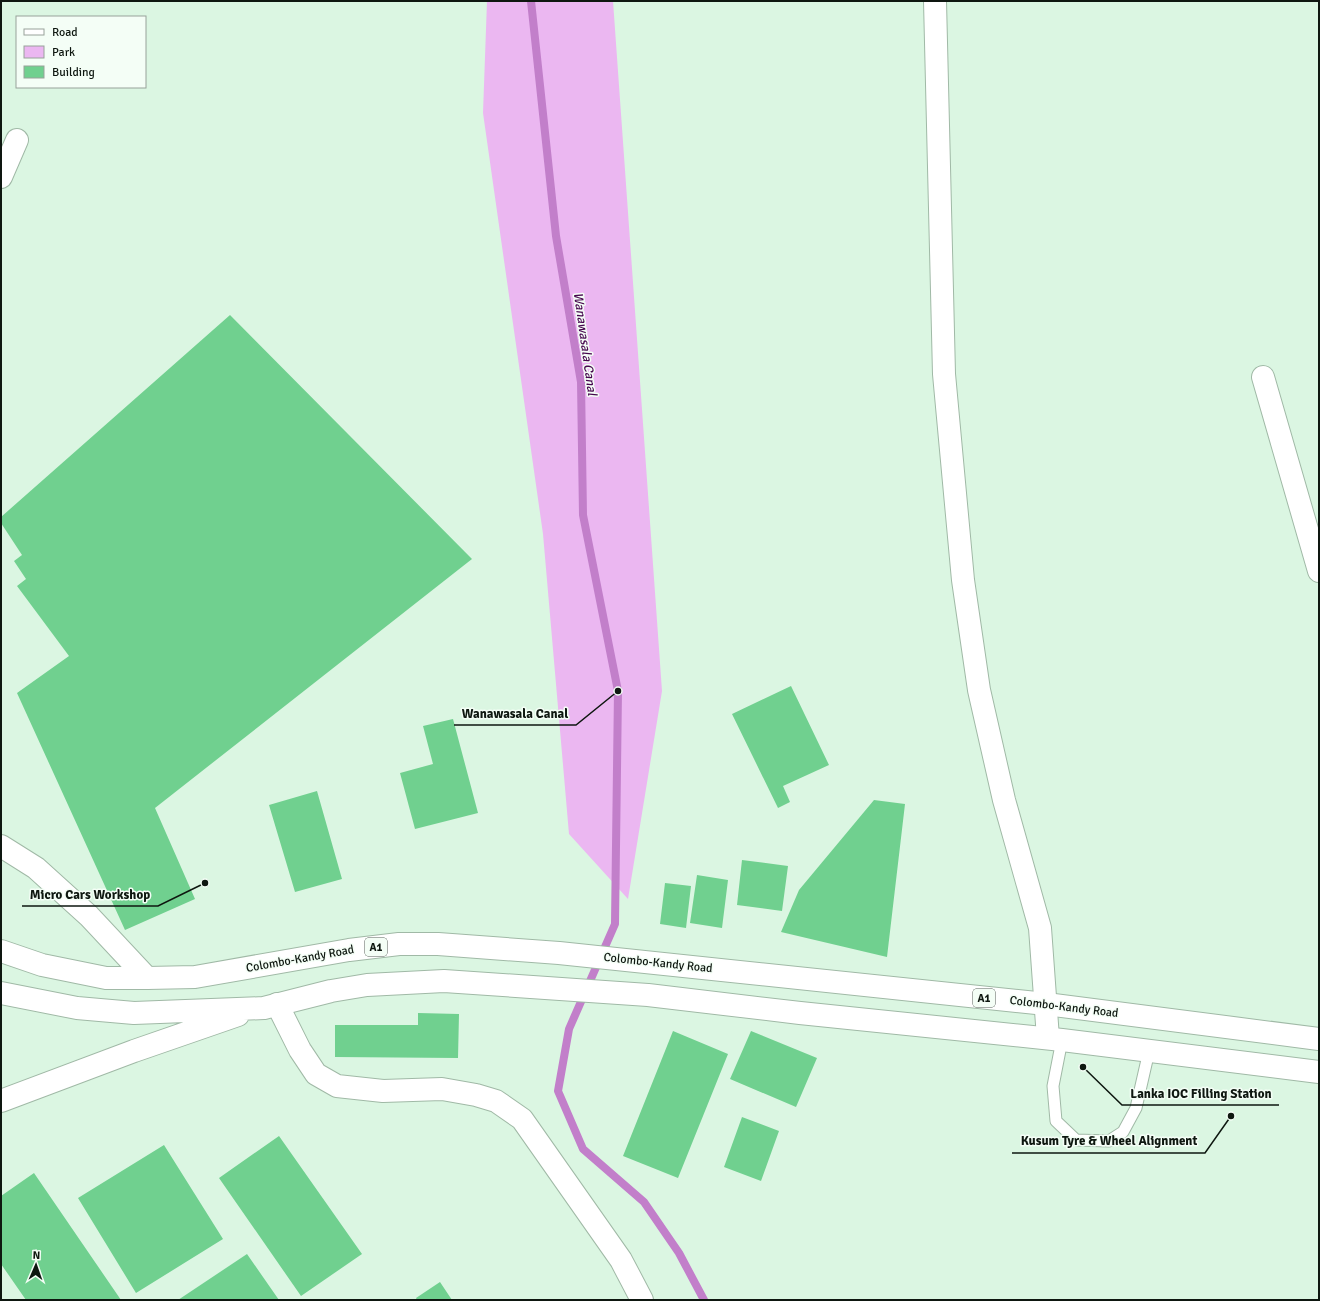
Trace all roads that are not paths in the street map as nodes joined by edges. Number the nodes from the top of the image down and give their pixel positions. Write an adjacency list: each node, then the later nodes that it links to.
1 (935, 1): 10 (main road)
2 (17, 140): 3 (main road)
3 (1, 177)
4 (1263, 377): 5 (main road)
5 (1319, 572)
6 (1, 846): 8 (main road)
7 (1, 951): 8 (main road, Colombo-Kandy Road / A1)
8 (146, 978): 10 (main road, Colombo-Kandy Road / A1)
9 (1, 993): 11 (main road)
10 (1046, 1004): 12 (main road); 13 (main road, Colombo-Kandy Road / A1)
11 (271, 1006): 12 (main road); 16 (main road); 17 (main road)
12 (1055, 1039): 14 (main road); 14 (lane)
13 (1319, 1039)
14 (1149, 1051): 15 (main road)
15 (1319, 1072)
16 (1, 1101)
17 (642, 1300)

